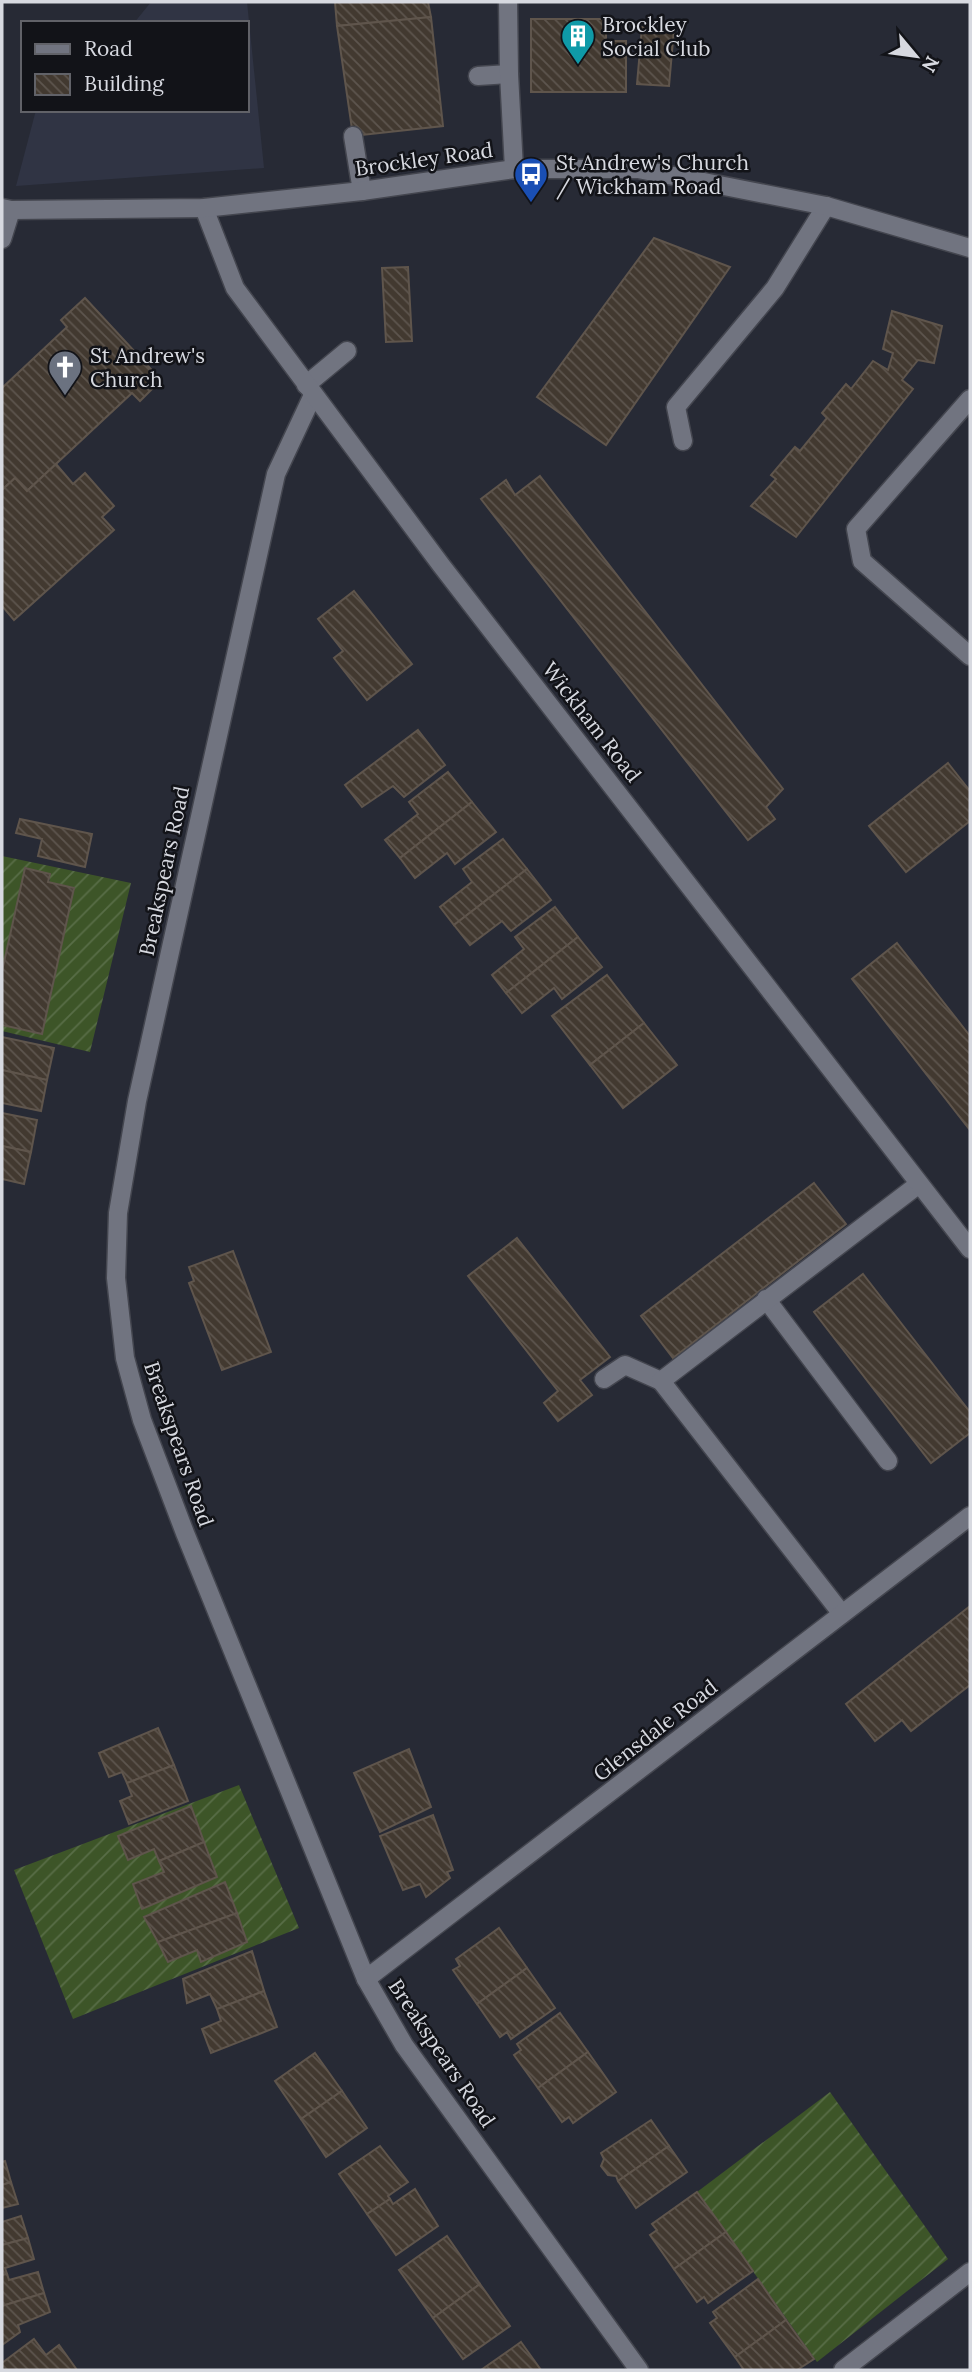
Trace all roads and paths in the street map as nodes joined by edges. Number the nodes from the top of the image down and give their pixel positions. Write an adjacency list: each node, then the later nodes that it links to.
1 (508, 2): 2 (street)
2 (509, 74): 3 (street); 5 (street)
3 (478, 76)
4 (353, 136): 6 (street)
5 (514, 169): 6 (street, Brockley Road); 7 (street, Brockley Road)
6 (362, 191): 8 (street, Brockley Road)
7 (825, 206): 11 (street, Brockley Road); 15 (street)
8 (204, 208): 9 (street, Brockley Road); 13 (street, Wickham Road)
9 (6, 209): 10 (street)
10 (2, 239)
11 (970, 248)
12 (347, 351): 13 (street)
13 (310, 390): 17 (street, Wickham Road); 25 (street, Breakspears Road)
14 (970, 399): 16 (street)
15 (683, 441)
16 (970, 656)
17 (919, 1184): 18 (street, Wickham Road); 19 (street)
18 (970, 1249)
19 (766, 1299): 21 (street); 22 (street)
20 (604, 1379): 21 (street)
21 (661, 1381): 24 (street)
22 (888, 1461)
23 (970, 1516): 24 (street, Glensdale Road)
24 (842, 1614): 25 (street, Glensdale Road)
25 (366, 1979): 27 (street, Breakspears Road)
26 (970, 2272): 28 (street)
27 (639, 2370)
28 (843, 2370)

